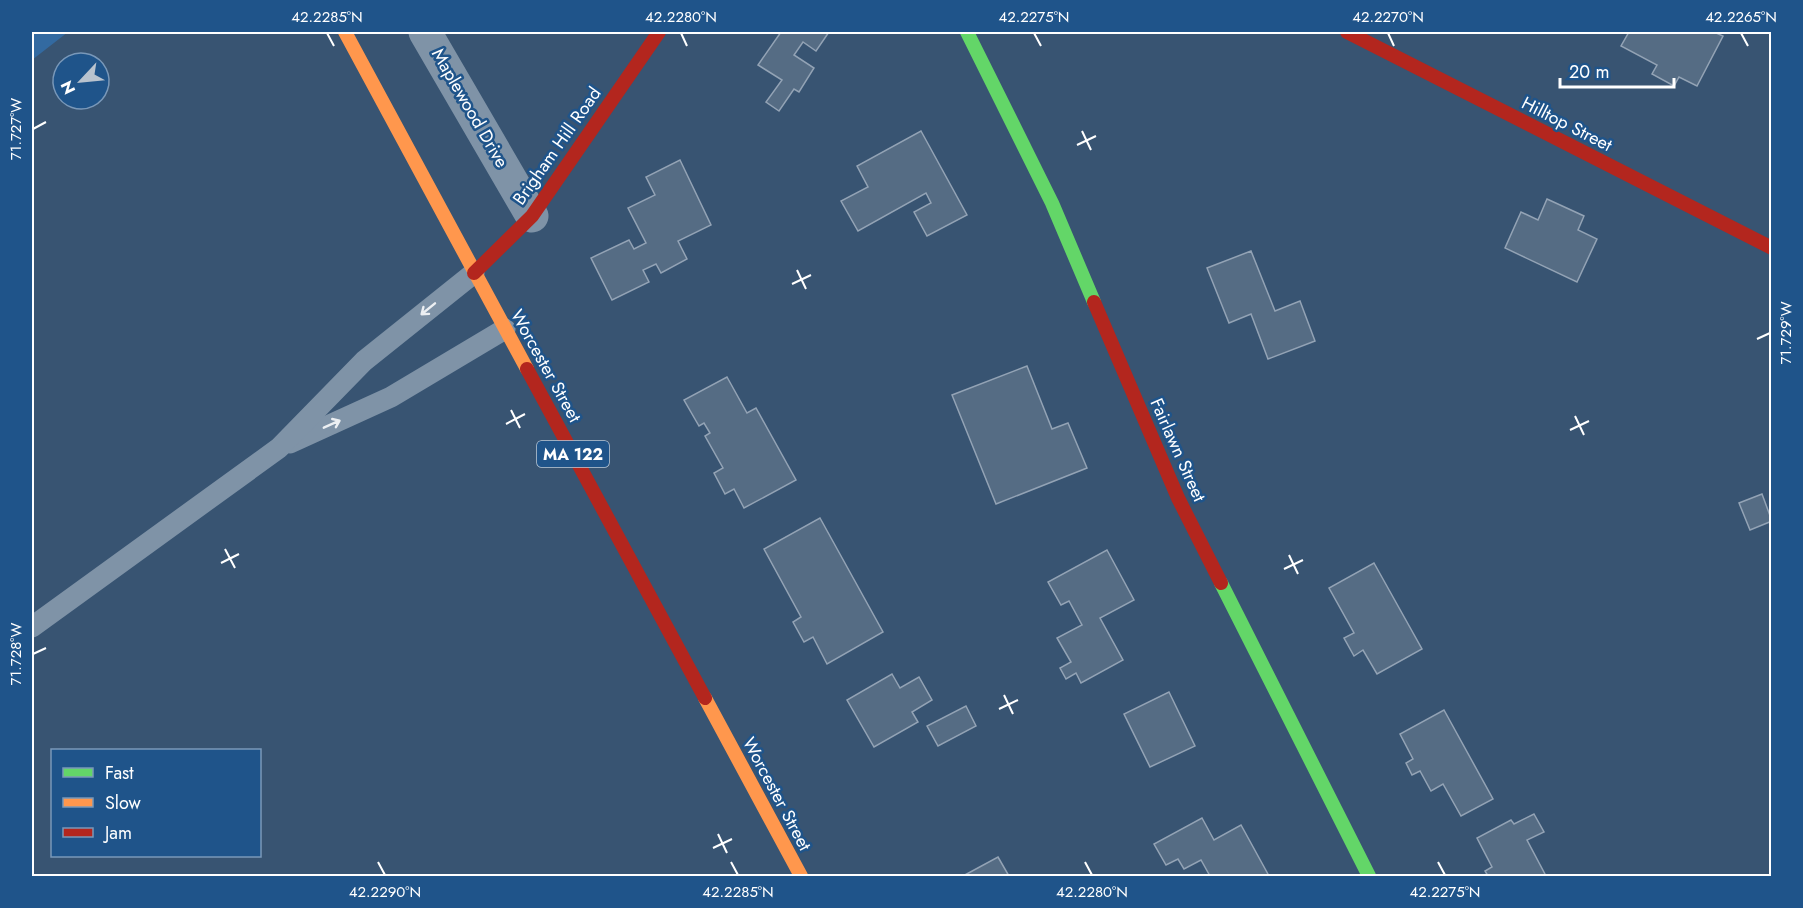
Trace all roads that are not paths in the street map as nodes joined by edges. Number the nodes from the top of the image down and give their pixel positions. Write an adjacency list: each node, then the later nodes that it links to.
1 (345, 32): 8 (street, Worcester Street / MA 122)
2 (425, 32): 6 (street, Maplewood Drive)
3 (659, 32): 6 (street, Brigham Hill Road)
4 (967, 32): 13 (street, Fairlawn Street)
5 (1347, 32): 7 (street, Hilltop Street)
6 (532, 216): 8 (street, Brigham Hill Road)
7 (1772, 248)
8 (474, 273): 9 (street, Worcester Street / MA 122); 10 (lane, one-way to 10)
9 (505, 329): 10 (lane, one-way to 9); 12 (street, Worcester Street / MA 122)
10 (279, 448): 11 (lane)
11 (32, 627)
12 (801, 876)
13 (1369, 876)

